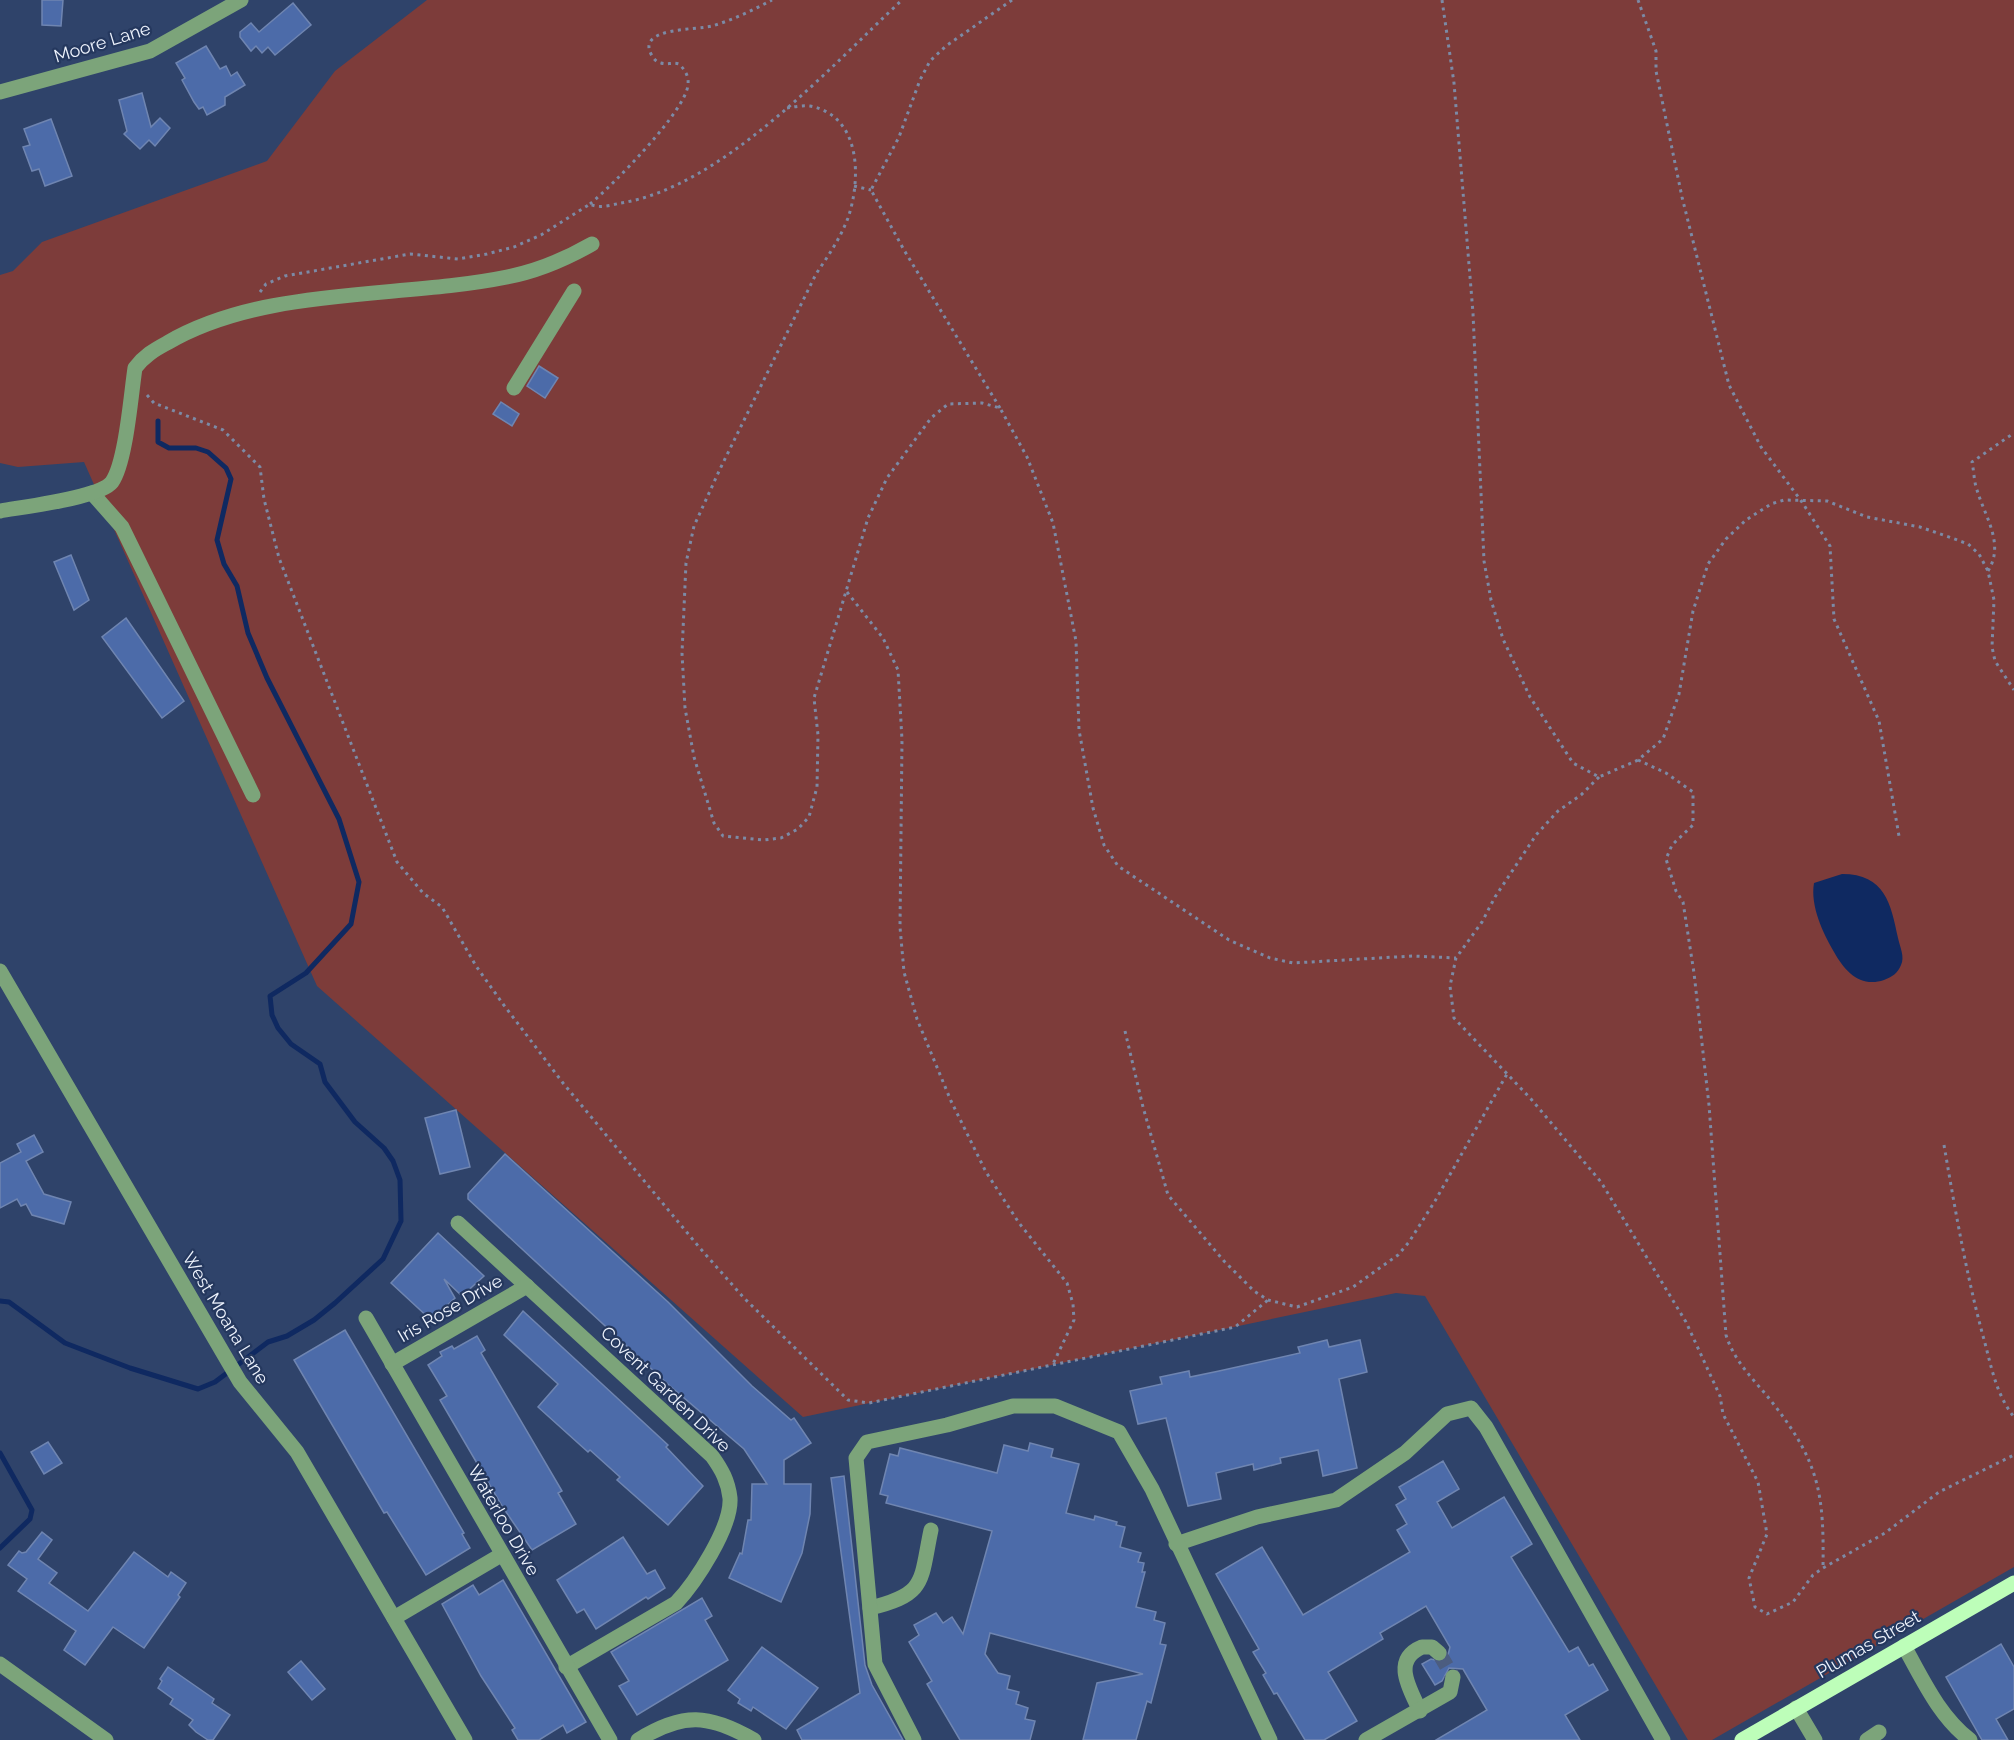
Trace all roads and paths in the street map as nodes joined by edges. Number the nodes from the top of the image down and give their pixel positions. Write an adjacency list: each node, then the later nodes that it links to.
1 (241, 0): 7 (street, Moore Lane)
2 (772, 0): 11 (path)
3 (902, 0): 8 (path)
4 (1012, 0): 10 (path)
5 (1442, 0): 26 (path)
6 (1638, 0): 20 (path)
7 (0, 92)
8 (785, 108): 9 (path); 11 (path)
9 (854, 186): 10 (path); 23 (path)
10 (871, 190): 17 (path)
11 (590, 204): 14 (path)
12 (592, 244): 14 (street)
13 (574, 291): 16 (street)
14 (248, 312): 19 (street)
15 (142, 388): 39 (path)
16 (514, 388)
17 (1000, 408): 23 (path); 29 (path)
18 (2014, 433): 22 (path)
19 (93, 493): 21 (street); 27 (street)
20 (1802, 502): 22 (path); 25 (path); 28 (path)
21 (0, 511)
22 (1988, 570): 24 (path)
23 (847, 592): 39 (path)
24 (2014, 690)
25 (1638, 760): 26 (path); 45 (path)
26 (1599, 777): 29 (path)
27 (253, 795)
28 (1899, 836)
29 (1456, 958): 32 (path)
30 (0, 971): 48 (street, West Moana Lane)
31 (1125, 1031): 36 (path)
32 (1506, 1074): 36 (path); 45 (path)
33 (1944, 1145): 40 (path)
34 (458, 1223): 35 (street, Covent Garden Drive)
35 (527, 1286): 38 (street, Iris Rose Drive); 52 (street, Covent Garden Drive)
36 (1268, 1300): 39 (path)
37 (366, 1318): 38 (street, Waterloo Drive)
38 (392, 1364): 44 (street, Waterloo Drive)
39 (1052, 1365)
40 (2014, 1417)
41 (2014, 1455): 45 (path)
42 (931, 1530): 47 (street)
43 (1176, 1544): 47 (street); 63 (street); 64 (street)
44 (501, 1555): 48 (street); 52 (street, Waterloo Drive)
45 (1823, 1568)
46 (2014, 1583): 49 (main road, Plumas Street)
47 (870, 1608): 62 (street)
48 (394, 1618): 58 (street, West Moana Lane)
49 (1904, 1646): 54 (main road, Plumas Street); 67 (street)
50 (1439, 1653): 55 (street)
51 (0, 1664): 57 (street)
52 (566, 1667): 59 (street, Waterloo Drive)
53 (1453, 1677): 55 (street)
54 (1796, 1708): 65 (main road, Plumas Street); 66 (street)
55 (1420, 1711): 56 (street)
56 (1375, 1738)
57 (106, 1740)
58 (465, 1740)
59 (610, 1740)
60 (638, 1740): 61 (street)
61 (754, 1740)
62 (914, 1740)
63 (1270, 1740)
64 (1663, 1740)
65 (1742, 1740)
66 (1815, 1740)
67 (1970, 1740)

